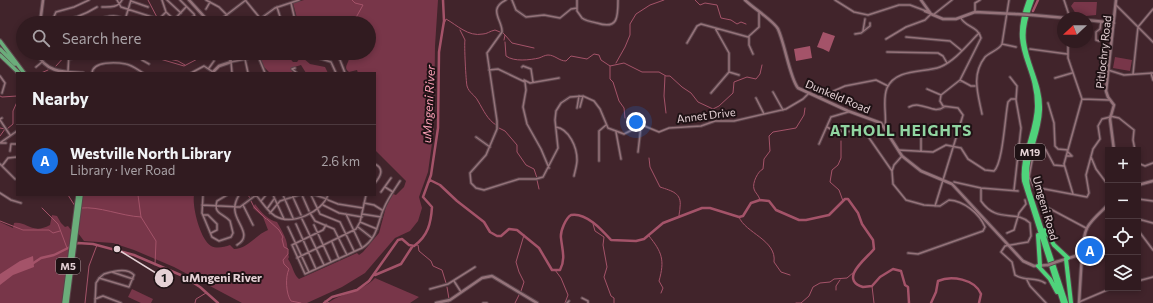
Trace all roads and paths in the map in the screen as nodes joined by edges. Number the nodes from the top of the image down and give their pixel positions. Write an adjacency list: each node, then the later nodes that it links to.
1 (43, 0): 51 (street)
2 (89, 0): 52 (street)
3 (117, 0): 31 (street)
4 (122, 0): 31 (street)
5 (131, 0): 35 (street); 41 (street)
6 (162, 0): 43 (street)
7 (167, 0): 46 (street)
8 (180, 0): 36 (street)
9 (189, 0): 60 (street)
10 (206, 0): 28 (street)
11 (246, 0): 50 (street); 61 (street)
12 (299, 0): 29 (street)
13 (506, 0): 110 (street)
14 (512, 0): 38 (street)
15 (578, 0): 38 (street)
16 (618, 0): 38 (street)
17 (745, 0): 47 (street, Dunkeld Road)
18 (835, 0): 42 (street)
19 (921, 0): 42 (street)
20 (952, 0): 48 (street)
21 (980, 0): 44 (street)
22 (1009, 0): 49 (street)
23 (1029, 0): 256 (highway, Umgeni Road / M19)
24 (1032, 0): 270 (highway, Umgeni Road / M19)
25 (1064, 0): 30 (street)
26 (1067, 0): 30 (street)
27 (1116, 0): 32 (street, Pitlochry Road)
28 (210, 2): 39 (street); 50 (street)
29 (291, 3): 37 (street); 64 (street)
30 (1065, 3): 45 (street)
31 (119, 4): 34 (street); 41 (street)
32 (1116, 5): 71 (street, Pitlochry Road); 72 (street)
33 (97, 7): 53 (street)
34 (102, 7)
35 (148, 7)
36 (187, 7): 46 (street); 59 (street)
37 (278, 7): 62 (street); 63 (street)
38 (577, 8)
39 (206, 9)
40 (1153, 9): 72 (street)
41 (128, 10): 54 (street); 55 (street)
42 (926, 10): 48 (street)
43 (166, 12): 56 (street); 57 (street)
44 (975, 12): 49 (street); 65 (street)
45 (1068, 12)
46 (180, 13): 58 (street)
47 (758, 13): 77 (street); 150 (street, Dunkeld Road)
48 (932, 14): 65 (street); 79 (street)
49 (1007, 14): 66 (street, bridge); 84 (street)
50 (227, 15)
51 (41, 16)
52 (54, 16)
53 (79, 16)
54 (126, 16)
55 (148, 16)
56 (162, 16)
57 (170, 16)
58 (177, 16)
59 (194, 16)
60 (204, 16)
61 (258, 16)
62 (264, 16)
63 (280, 16)
64 (294, 16)
65 (960, 17): 75 (street)
66 (1057, 17)
67 (865, 19): 74 (street)
68 (1093, 21): 69 (street)
69 (1101, 22): 71 (street); 80 (street)
70 (870, 23): 74 (street)
71 (1114, 24): 80 (street, Pitlochry Road)
72 (1138, 27): 82 (street); 130 (street)
73 (715, 28): 77 (street); 83 (street); 127 (street)
74 (863, 32): 76 (street)
75 (979, 33): 89 (street); 137 (street)
76 (854, 34)
77 (749, 36): 91 (street)
78 (906, 37): 89 (street)
79 (886, 39)
80 (1112, 39): 111 (street, Pitlochry Road)
81 (0, 41): 113 (main road)
82 (1153, 42)
83 (688, 43)
84 (1002, 44): 85 (street); 143 (street)
85 (1016, 47)
86 (1068, 48): 92 (street)
87 (0, 49): 114 (main road)
88 (1030, 49): 92 (street)
89 (962, 50): 104 (street)
90 (887, 52): 104 (street)
91 (753, 54)
92 (1067, 54): 128 (street)
93 (0, 55): 112 (main road)
94 (69, 60): 116 (street)
95 (142, 60): 105 (street)
96 (240, 60): 103 (street)
97 (245, 60): 122 (street)
98 (260, 60): 123 (street)
99 (325, 60): 125 (street)
100 (340, 60): 126 (street)
101 (214, 61): 108 (street)
102 (42, 62): 106 (street); 115 (street)
103 (231, 62): 120 (street); 121 (street)
104 (947, 63): 141 (street)
105 (149, 64)
106 (36, 67)
107 (522, 67): 139 (street)
108 (209, 68): 119 (street); 120 (street)
109 (295, 68): 124 (street)
110 (489, 70): 136 (street); 197 (street)
111 (1108, 70): 130 (street); 162 (street, Pitlochry Road)
112 (18, 72)
113 (23, 72)
114 (23, 72)
115 (54, 72)
116 (68, 72)
117 (92, 72): 118 (street)
118 (141, 72)
119 (193, 72)
120 (213, 72)
121 (232, 72)
122 (248, 72)
123 (265, 72)
124 (296, 72)
125 (336, 72)
126 (345, 72)
127 (729, 72): 131 (street); 153 (street)
128 (1072, 73): 135 (street); 161 (street)
129 (1152, 73): 130 (street); 138 (street)
130 (1133, 74)
131 (739, 75)
132 (0, 76): 146 (street)
133 (1010, 77): 160 (street)
134 (559, 78): 139 (street)
135 (1055, 78)
136 (524, 80): 140 (street); 144 (street)
137 (960, 80): 142 (street); 154 (street)
138 (1153, 80)
139 (533, 82): 140 (street)
140 (530, 83): 144 (street)
141 (888, 86): 157 (street); 181 (street)
142 (972, 86): 143 (street); 148 (street)
143 (975, 86): 148 (street)
144 (527, 87): 217 (street)
145 (0, 88): 146 (street)
146 (4, 88): 151 (street)
147 (927, 89): 154 (street)
148 (976, 89): 171 (street)
149 (773, 92): 168 (street)
150 (805, 92): 152 (street, Dunkeld Road); 159 (street)
151 (2, 93)
152 (809, 93): 157 (street, Dunkeld Road); 159 (street, Annet Drive)
153 (711, 94)
154 (941, 94): 166 (street)
155 (579, 96): 156 (street); 167 (street); 179 (street)
156 (583, 96): 164 (street); 175 (street)
157 (820, 97): 169 (street, Dunkeld Road)
158 (756, 98): 170 (street)
159 (805, 98): 168 (street, Annet Drive)
160 (1016, 99): 195 (street); 231 (street)
161 (1082, 99): 162 (street); 202 (street)
162 (1109, 100): 172 (street, Pitlochry Road)
163 (1048, 103): 202 (street)
164 (580, 107)
165 (909, 107): 166 (street)
166 (944, 107): 195 (street)
167 (577, 108)
168 (783, 110): 170 (street, Annet Drive)
169 (848, 111): 180 (street); 181 (street, Dunkeld Road)
170 (764, 114): 177 (street, Annet Drive)
171 (982, 114)
172 (1110, 116): 198 (street, Pitlochry Road); 199 (street); 209 (street)
173 (1, 121): 176 (street)
174 (6, 123): 176 (street)
175 (606, 124): 185 (street); 211 (street)
176 (3, 125): 186 (street)
177 (641, 126): 185 (street); 203 (street)
178 (846, 126): 183 (street)
179 (556, 127): 217 (street); 219 (street)
180 (826, 127): 183 (street); 194 (street)
181 (885, 128): 200 (street, Dunkeld Road)
182 (918, 130): 204 (street)
183 (837, 131): 187 (street); 218 (street)
184 (16, 132): 186 (street)
185 (616, 132): 210 (street)
186 (10, 135): 189 (street)
187 (832, 136)
188 (476, 137): 197 (street)
189 (0, 143): 190 (street)
190 (6, 143)
191 (8, 144): 192 (street)
192 (11, 144): 193 (street); 201 (street)
193 (16, 144)
194 (819, 144)
195 (954, 146): 204 (street); 222 (street)
196 (1038, 146): 216 (street)
197 (490, 147): 217 (street)
198 (1114, 147)
199 (1134, 147)
200 (898, 150): 204 (street); 205 (street, Dunkeld Road)
201 (10, 151)
202 (1068, 151): 207 (street); 207 (street)
203 (638, 152)
204 (921, 152)
205 (902, 156): 218 (street); 222 (street, Dunkeld Road)
206 (1033, 156): 236 (street)
207 (1066, 156): 216 (street)
208 (16, 157): 213 (street)
209 (1091, 157): 227 (street); 236 (street)
210 (622, 159)
211 (599, 161)
212 (1153, 163): 215 (street)
213 (1, 165): 221 (street)
214 (376, 165): 225 (street)
215 (1141, 165)
216 (1064, 166): 236 (street)
217 (548, 168)
218 (892, 171): 267 (street)
219 (574, 176)
220 (391, 178): 229 (street)
221 (15, 179)
222 (943, 180): 267 (street); 315 (street, Dunkeld Road)
223 (400, 181): 234 (street)
224 (1153, 181): 228 (street)
225 (376, 182)
226 (954, 182): 230 (street)
227 (1106, 183)
228 (1141, 184)
229 (385, 187): 233 (street); 234 (street)
230 (981, 188): 231 (street); 281 (street)
231 (1014, 190): 232 (street)
232 (1018, 191)
233 (381, 192)
234 (393, 192): 274 (street)
235 (0, 193): 259 (street)
236 (1073, 195)
237 (80, 196): 300 (main road, M5)
238 (203, 196): 263 (street)
239 (225, 196): 266 (street)
240 (239, 196): 268 (street)
241 (255, 196): 264 (street)
242 (257, 196): 257 (street)
243 (265, 196): 257 (street)
244 (273, 196): 252 (street)
245 (283, 196): 255 (street)
246 (292, 196): 255 (street); 280 (street)
247 (301, 196): 275 (street)
248 (311, 196): 273 (street)
249 (318, 196): 253 (street)
250 (328, 196): 253 (street)
251 (366, 196): 260 (street)
252 (274, 199): 261 (street); 272 (street)
253 (327, 199): 265 (street); 269 (street)
254 (1141, 199): 258 (street)
255 (284, 200): 261 (street); 284 (street)
256 (1027, 200): 281 (street); 332 (highway); 362 (highway, Umgeni Road / M19)
257 (261, 201): 272 (street)
258 (1153, 201)
259 (21, 203)
260 (364, 203): 269 (street); 274 (street)
261 (277, 204): 276 (street); 285 (street)
262 (1042, 204): 295 (street)
263 (202, 205): 266 (street); 279 (street)
264 (243, 205): 268 (street); 292 (street)
265 (323, 205): 273 (street); 277 (street)
266 (216, 206): 268 (street); 303 (street)
267 (935, 206): 322 (street)
268 (235, 207): 313 (street)
269 (363, 208): 278 (street)
270 (1035, 208): 328 (highway); 363 (highway, Umgeni Road / M19)
271 (1105, 208): 294 (street)
272 (267, 209): 276 (street)
273 (317, 209): 275 (street); 306 (street)
274 (382, 210): 283 (street)
275 (310, 212): 285 (street); 293 (street)
276 (270, 213): 285 (street)
277 (346, 214): 282 (street); 301 (street)
278 (362, 214): 282 (street); 283 (street)
279 (203, 215): 303 (street); 303 (street)
280 (301, 215)
281 (1018, 216): 304 (street); 315 (street)
282 (362, 217): 288 (street)
283 (381, 217): 299 (street)
284 (293, 218)
285 (284, 219)
286 (302, 219): 307 (street)
287 (1141, 220): 289 (street)
288 (360, 222): 297 (street); 299 (street)
289 (1153, 223)
290 (296, 224): 310 (street)
291 (314, 224): 302 (street)
292 (253, 225)
293 (326, 225): 302 (street); 308 (street)
294 (1088, 225): 295 (street); 298 (street)
295 (1081, 226): 298 (street)
296 (288, 227): 312 (street)
297 (358, 227): 301 (street); 309 (street)
298 (1086, 228): 323 (street)
299 (378, 229): 309 (street)
300 (75, 230): 352 (main road, M5); 353 (main road, M5)
301 (354, 231): 306 (street); 317 (street)
302 (318, 232): 307 (street); 314 (street)
303 (210, 233)
304 (1007, 233)
305 (1141, 234): 316 (street)
306 (346, 235): 308 (street); 321 (street)
307 (310, 236): 310 (street); 318 (street)
308 (339, 238): 311 (street); 325 (street)
309 (373, 238): 317 (street)
310 (303, 240): 312 (street); 320 (street)
311 (331, 242): 314 (street); 329 (street)
312 (295, 243): 326 (street); 327 (street)
313 (237, 245)
314 (324, 245): 318 (street); 330 (street)
315 (1008, 245): 332 (street, Dunkeld Road); 340 (street)
316 (1152, 247): 319 (street)
317 (362, 248): 321 (street)
318 (316, 249): 320 (street); 331 (street)
319 (1153, 250)
320 (309, 252): 326 (street); 334 (street)
321 (354, 252): 325 (street)
322 (908, 253)
323 (1082, 254): 324 (street); 328 (street); 365 (street)
324 (1105, 254)
325 (347, 255): 329 (street)
326 (301, 256): 327 (street); 336 (street)
327 (297, 258): 336 (street)
328 (1065, 258): 332 (street, bridge); 364 (highway)
329 (339, 259): 330 (street)
330 (332, 262): 331 (street)
331 (324, 266): 334 (street)
332 (1040, 266): 362 (highway)
333 (475, 267): 342 (street)
334 (316, 269): 336 (street)
335 (111, 272): 338 (street); 339 (street); 339 (street)
336 (309, 272)
337 (1153, 277): 341 (street)
338 (99, 278): 339 (street); 348 (street)
339 (133, 279)
340 (1027, 280): 343 (street); 361 (street)
341 (1141, 280)
342 (454, 281): 344 (street); 346 (street)
343 (1045, 282)
344 (430, 289)
345 (1106, 291): 365 (street)
346 (462, 292): 349 (street); 359 (street)
347 (582, 298): 351 (street)
348 (95, 299): 354 (street); 355 (street)
349 (451, 301): 356 (street)
350 (569, 301): 360 (street)
351 (588, 302)
352 (64, 303)
353 (67, 303)
354 (95, 303)
355 (121, 303)
356 (436, 303)
357 (483, 303): 358 (street)
358 (487, 303)
359 (537, 303)
360 (567, 303)
361 (1046, 303)
362 (1063, 303)
363 (1066, 303)
364 (1071, 303)
365 (1080, 303)

